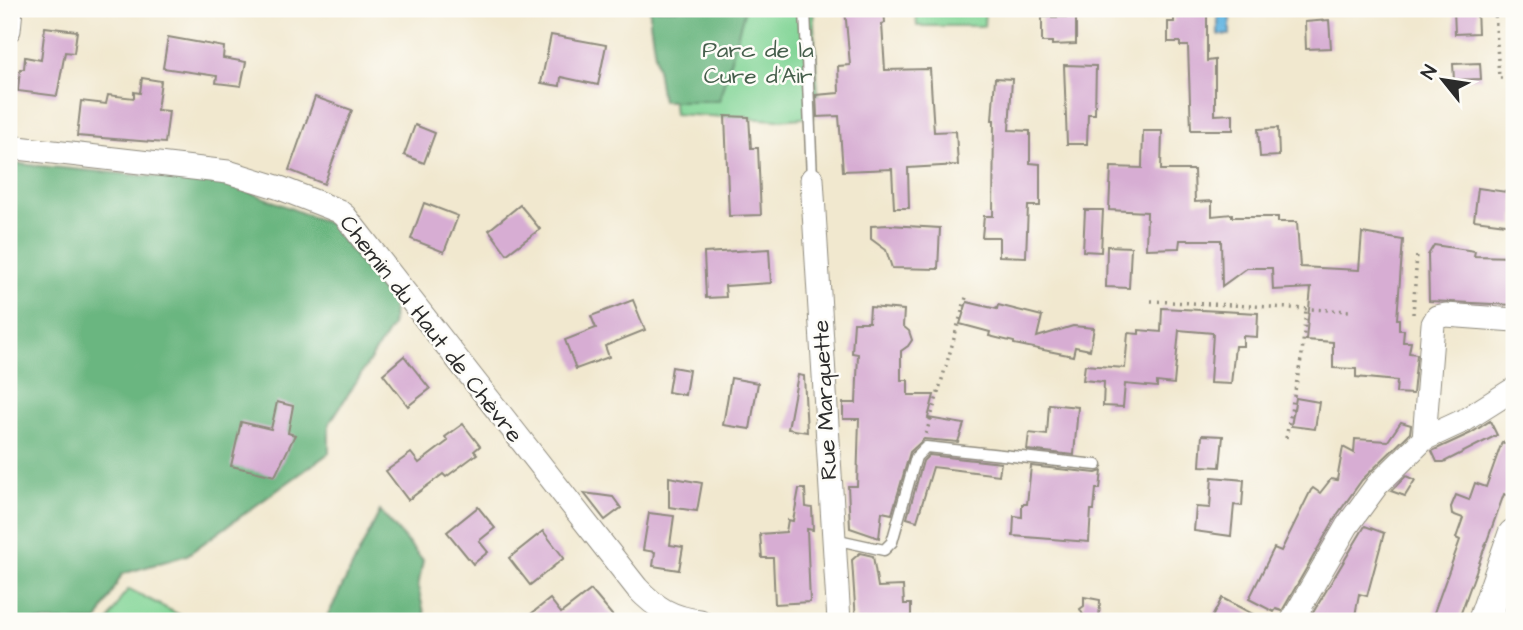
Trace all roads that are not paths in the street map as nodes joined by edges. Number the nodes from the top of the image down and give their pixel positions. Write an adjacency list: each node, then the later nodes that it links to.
1 (11, 9): 3 (street)
2 (805, 9): 5 (lane)
3 (9, 30)
4 (9, 148): 12 (street, Chemin du Haut de Chèvre)
5 (812, 179): 11 (street, Rue Marquette)
6 (1514, 320): 8 (street)
7 (1514, 389): 8 (street)
8 (1424, 439): 14 (street)
9 (1097, 465): 11 (lane)
10 (1514, 535): 15 (street)
11 (834, 539): 13 (street, Rue Marquette)
12 (699, 621)
13 (839, 621)
14 (1292, 621)
15 (1484, 621)

